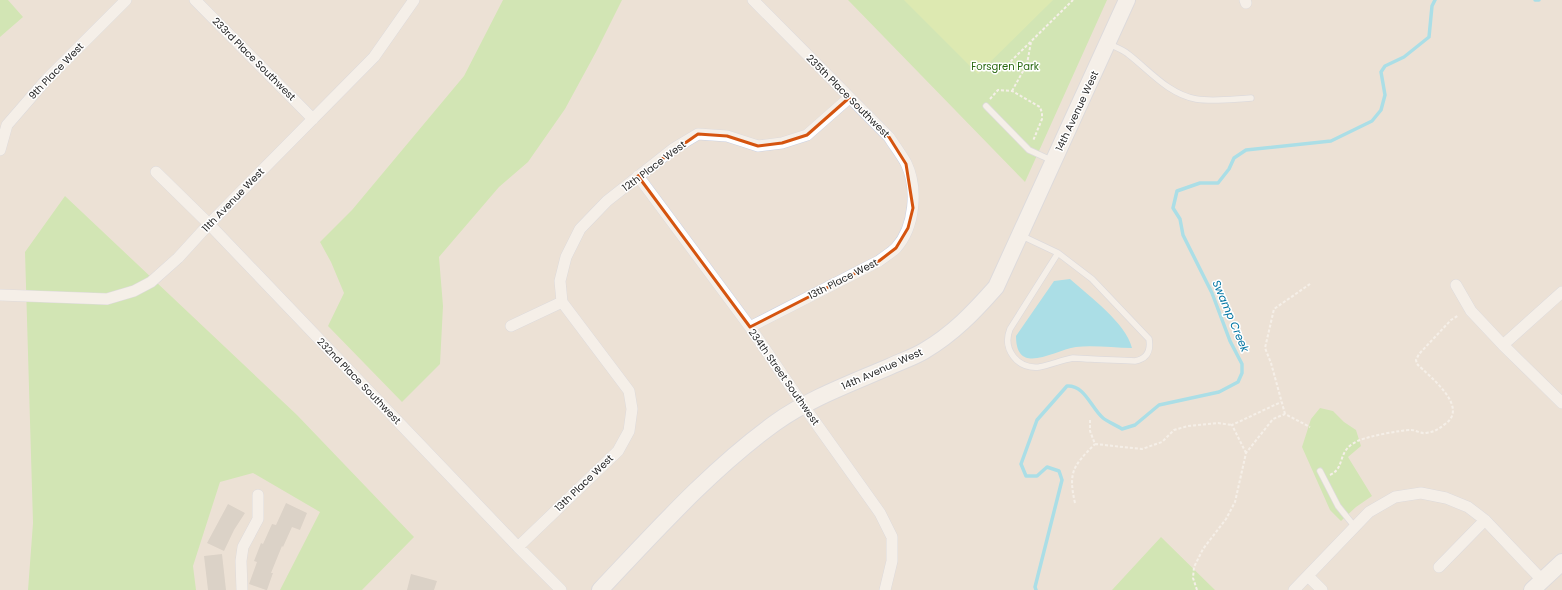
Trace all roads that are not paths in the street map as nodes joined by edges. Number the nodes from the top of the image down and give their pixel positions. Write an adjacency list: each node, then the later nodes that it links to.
1 (126, 0): 11 (street, 9th Place West)
2 (195, 0): 10 (street, 233rd Place Southwest)
3 (414, 0): 10 (street, 11th Avenue West)
4 (753, 0): 7 (street, 235th Place Southwest)
5 (1127, 0): 6 (street, 14th Avenue West)
6 (1108, 44): 8 (lane); 13 (street, 14th Avenue West)
7 (849, 98): 15 (street, 12th Place West); 16 (street, 235th Place Southwest)
8 (1251, 98)
9 (986, 106): 13 (lane)
10 (313, 119): 17 (street, 11th Avenue West)
11 (4, 123): 12 (street, 9th Place West)
12 (0, 150)
13 (1053, 161): 18 (street, 14th Avenue West)
14 (156, 172): 17 (street, 232nd Place Southwest)
15 (638, 176): 23 (street, 12th Place West); 25 (street, 234th Street Southwest)
16 (914, 208): 25 (street, 13th Place West)
17 (210, 224): 22 (street, 11th Avenue West); 33 (street, 232nd Place Southwest)
18 (1020, 235): 19 (lane); 28 (street, 14th Avenue West)
19 (1058, 253): 19 (lane)
20 (1456, 285): 26 (street)
21 (1562, 292): 26 (street)
22 (0, 295)
23 (562, 302): 24 (street); 33 (street, 13th Place West)
24 (511, 326)
25 (750, 327): 28 (street, 234th Street Southwest)
26 (1503, 344): 27 (street)
27 (1562, 403)
28 (803, 406): 40 (street, 14th Avenue West); 41 (street, 234th Street Southwest)
29 (1320, 472): 32 (lane)
30 (258, 495): 38 (street)
31 (1485, 520): 32 (street); 35 (street); 37 (street)
32 (1355, 527): 36 (street)
33 (518, 547): 39 (street, 232nd Place Southwest)
34 (1562, 562): 37 (street)
35 (1439, 567)
36 (1308, 576): 42 (street); 43 (street)
37 (1537, 585)
38 (242, 590)
39 (561, 590)
40 (600, 590)
41 (885, 590)
42 (1294, 590)
43 (1322, 590)

